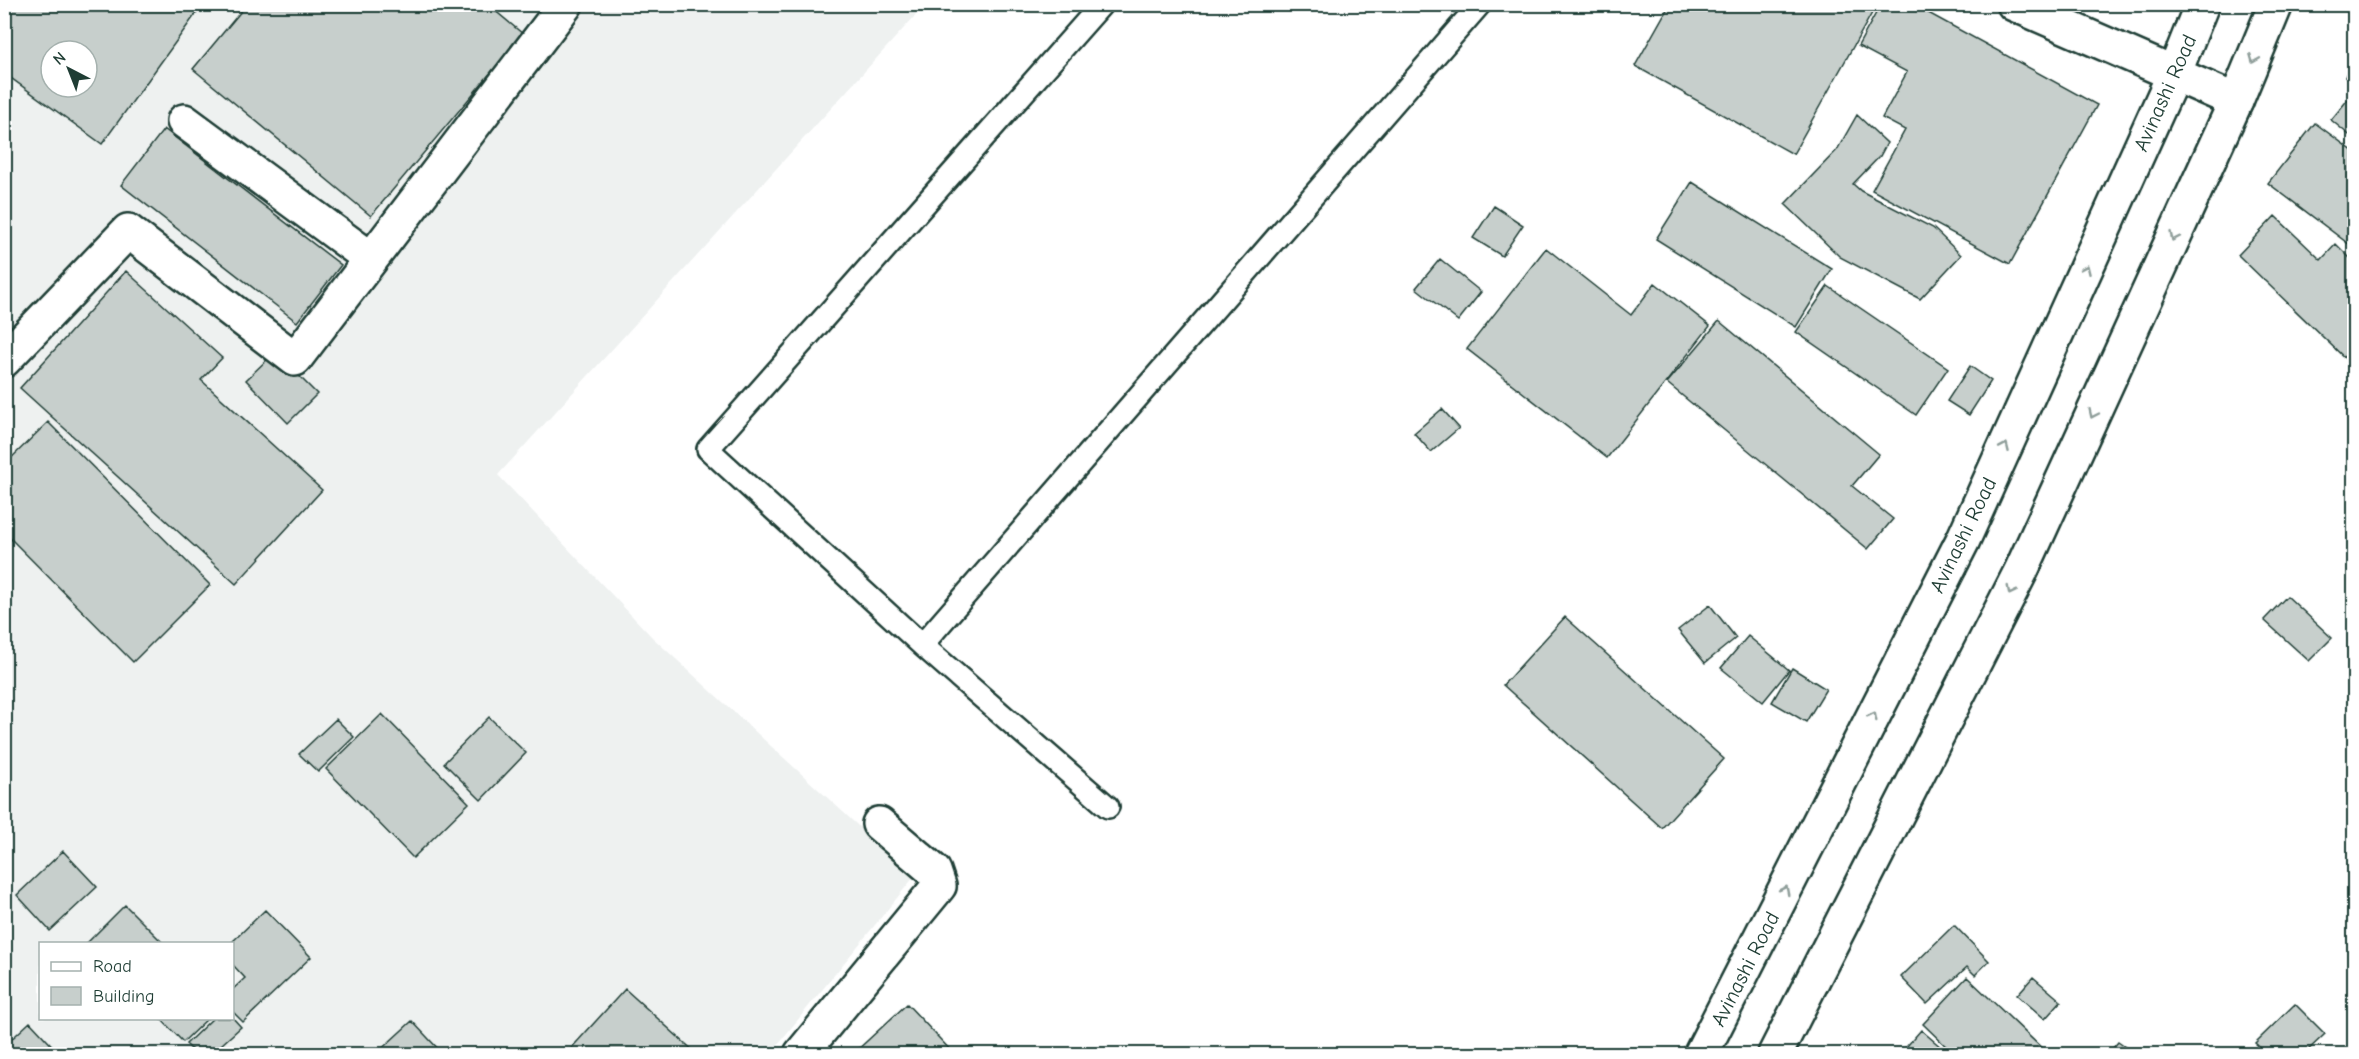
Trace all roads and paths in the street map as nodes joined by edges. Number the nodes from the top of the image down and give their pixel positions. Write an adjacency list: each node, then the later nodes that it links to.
1 (566, 4): 10 (main road)
2 (1102, 4): 12 (lane)
3 (1480, 4): 12 (lane)
4 (2014, 4): 7 (main road)
5 (2202, 4): 7 (main road, Avinashi Road)
6 (2276, 4): 8 (main road, one-way to 8)
7 (2174, 74): 8 (main road); 16 (main road, Avinashi Road, one-way to 7)
8 (2236, 101): 17 (main road, one-way to 17)
9 (184, 121): 10 (main road)
10 (371, 259): 11 (main road)
11 (4, 360)
12 (922, 645): 13 (lane)
13 (1108, 807)
14 (879, 824): 15 (main road)
15 (801, 1054)
16 (1701, 1054)
17 (1775, 1054)

